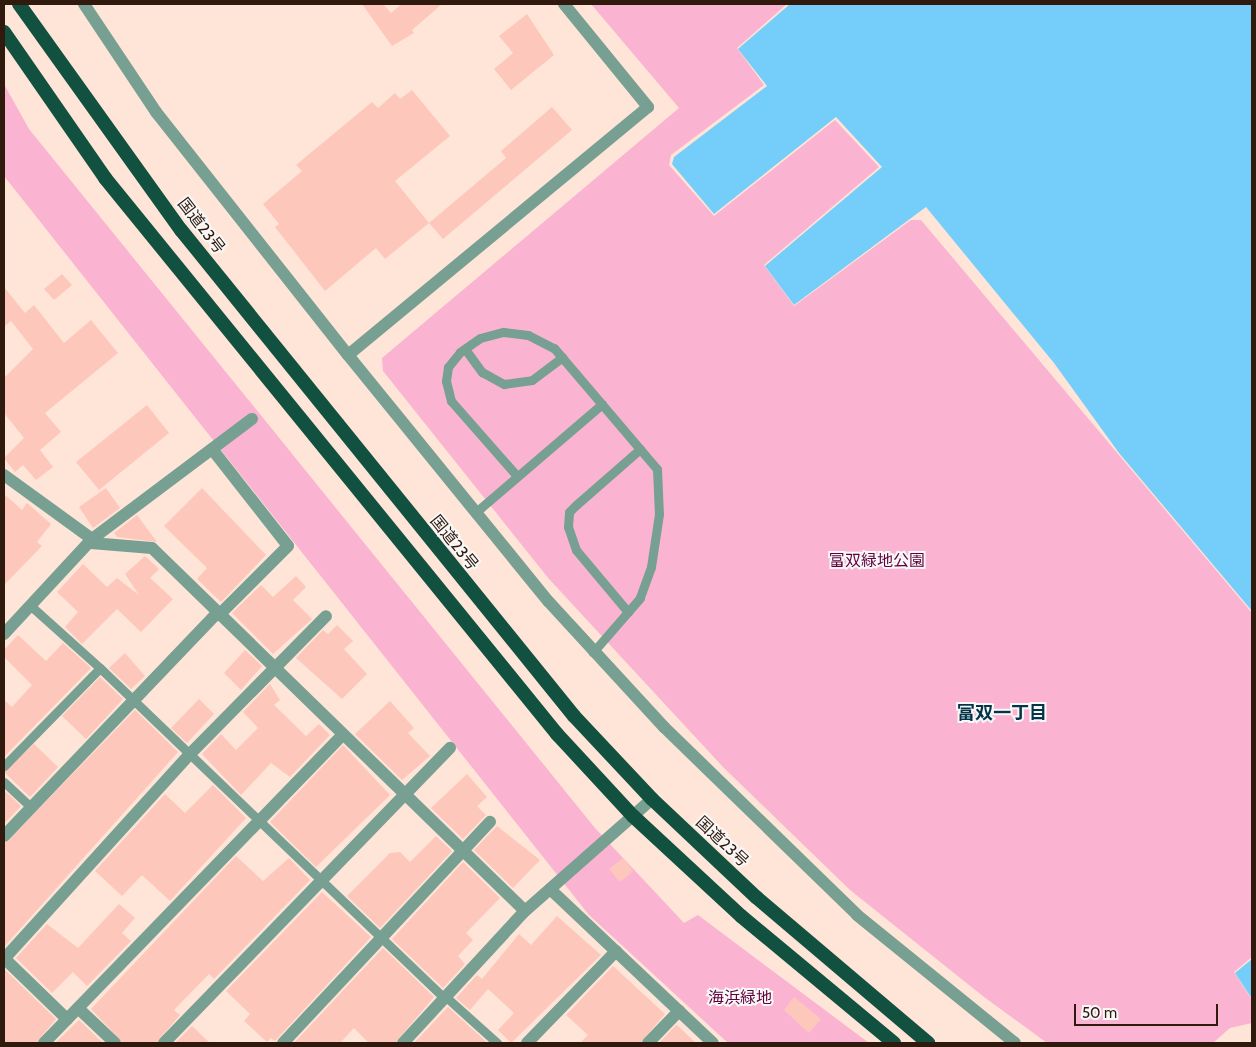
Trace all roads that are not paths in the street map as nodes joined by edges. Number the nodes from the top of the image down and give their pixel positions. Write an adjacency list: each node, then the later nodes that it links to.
1 (19, 4): 31 (highway, 国道23号)
2 (84, 4): 6 (street)
3 (564, 4): 6 (street)
4 (4, 32): 33 (highway)
5 (465, 349): 7 (lane); 7 (lane); 13 (lane)
6 (348, 355): 14 (street)
7 (562, 357): 8 (lane)
8 (602, 404): 11 (lane); 13 (lane)
9 (252, 420): 10 (street)
10 (212, 449): 15 (street); 18 (street)
11 (640, 449): 17 (lane); 17 (lane)
12 (4, 475): 15 (street)
13 (516, 476): 14 (lane)
14 (476, 512): 21 (street)
15 (92, 541): 16 (street); 18 (street)
16 (31, 606): 20 (street); 23 (lane)
17 (628, 612): 21 (lane)
18 (218, 614): 22 (street); 24 (street)
19 (326, 616): 22 (street)
20 (4, 634)
21 (593, 652): 59 (street)
22 (272, 666): 25 (street); 27 (street)
23 (100, 668): 24 (lane); 28 (lane)
24 (133, 699): 27 (lane); 32 (street)
25 (342, 735): 30 (street); 34 (street)
26 (450, 748): 30 (street)
27 (189, 755): 34 (lane); 43 (street)
28 (4, 766)
29 (4, 782): 32 (lane)
30 (405, 795): 37 (street); 38 (street)
31 (652, 799): 33 (street); 58 (highway, 国道23号)
32 (31, 807): 36 (street)
33 (633, 816): 39 (street); 57 (highway)
34 (259, 820): 38 (lane); 45 (street)
35 (490, 822): 37 (street)
36 (4, 836)
37 (463, 851): 40 (street); 41 (street)
38 (320, 881): 41 (lane); 50 (street)
39 (550, 888): 40 (street); 42 (street)
40 (526, 911): 44 (street)
41 (380, 940): 44 (lane); 51 (street)
42 (616, 951): 46 (street); 54 (street)
43 (4, 959): 47 (street)
44 (446, 998): 52 (street); 53 (lane)
45 (78, 1008): 47 (street); 49 (street)
46 (679, 1011): 55 (street); 56 (street)
47 (67, 1019): 48 (street)
48 (44, 1043)
49 (115, 1043)
50 (164, 1043)
51 (283, 1043)
52 (403, 1043)
53 (497, 1043)
54 (528, 1043)
55 (648, 1043)
56 (714, 1043)
57 (894, 1043)
58 (928, 1043)
59 (1014, 1043)

